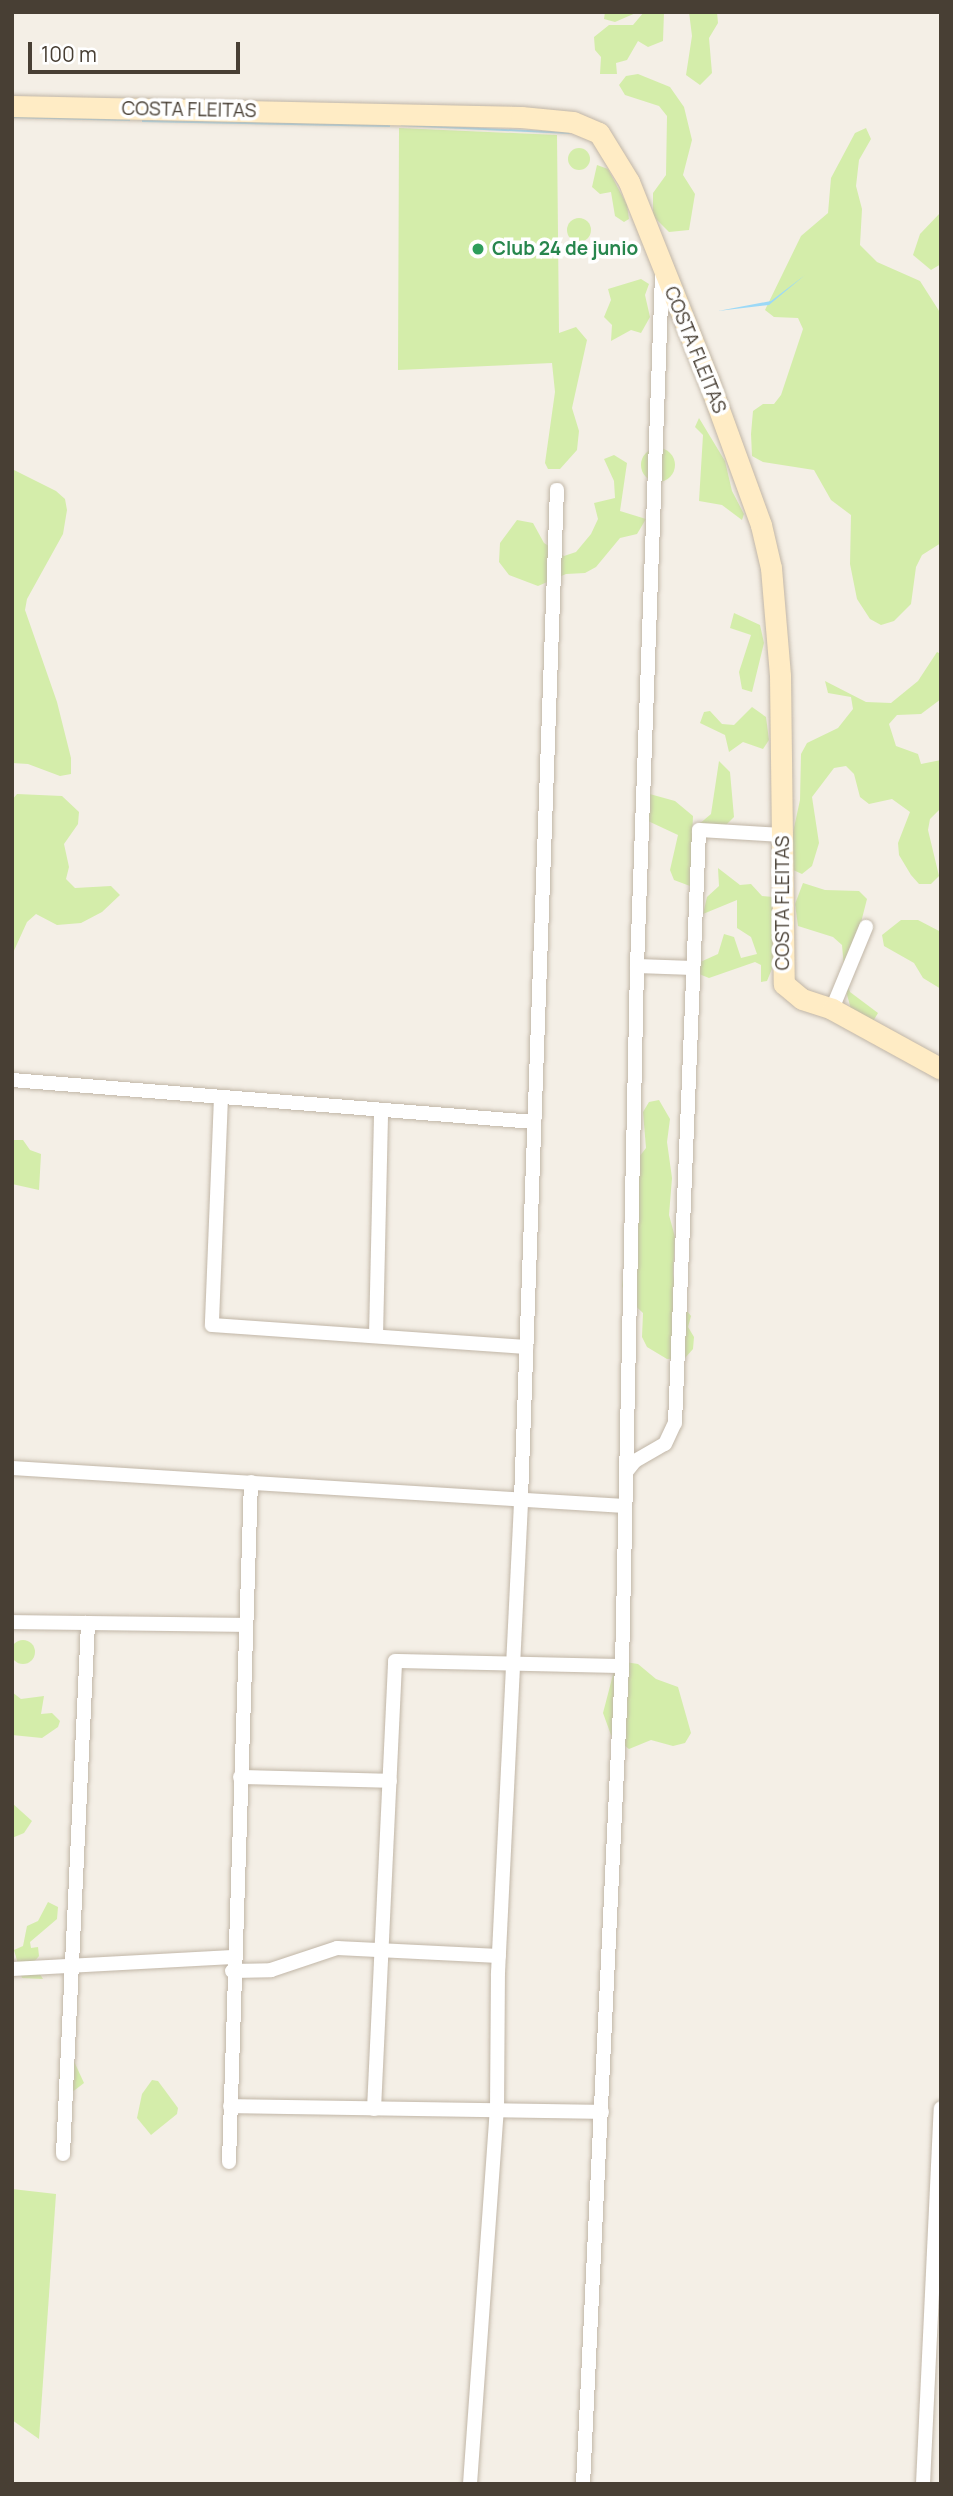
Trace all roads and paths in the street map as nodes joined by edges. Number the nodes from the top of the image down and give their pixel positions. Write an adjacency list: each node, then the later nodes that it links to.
1 (12, 106): 2 (main road, COSTA FLEITAS)
2 (662, 268): 4 (main road, COSTA FLEITAS); 6 (street)
3 (557, 490): 13 (street)
4 (783, 835): 7 (street); 8 (main road, COSTA FLEITAS)
5 (866, 927): 8 (street)
6 (637, 966): 7 (street); 17 (street)
7 (692, 968): 17 (street)
8 (832, 1009): 9 (main road, COSTA FLEITAS)
9 (941, 1069)
10 (12, 1080): 11 (street)
11 (221, 1097): 12 (street); 14 (street)
12 (381, 1110): 13 (street); 14 (street)
13 (534, 1122): 15 (street)
14 (376, 1336): 15 (street)
15 (526, 1347): 19 (street)
16 (12, 1468): 18 (street)
17 (626, 1472): 20 (street)
18 (251, 1482): 19 (street); 23 (street)
19 (521, 1499): 20 (street); 24 (street)
20 (625, 1506): 25 (street)
21 (12, 1622): 22 (street)
22 (88, 1623): 23 (street); 31 (street)
23 (245, 1625): 26 (street)
24 (512, 1664): 25 (street); 27 (street); 29 (street)
25 (622, 1667): 37 (street)
26 (240, 1777): 27 (street); 30 (street)
27 (390, 1781): 28 (street)
28 (382, 1951): 29 (street); 30 (street); 35 (street)
29 (499, 1956): 36 (street)
30 (232, 1964): 31 (street); 33 (street)
31 (72, 1967): 32 (street); 38 (street)
32 (12, 1969)
33 (230, 2106): 35 (street); 39 (street)
34 (941, 2108): 42 (street)
35 (374, 2109): 36 (street)
36 (497, 2111): 37 (street); 40 (street)
37 (603, 2112): 41 (street)
38 (63, 2154)
39 (229, 2162)
40 (470, 2484)
41 (583, 2484)
42 (923, 2484)

